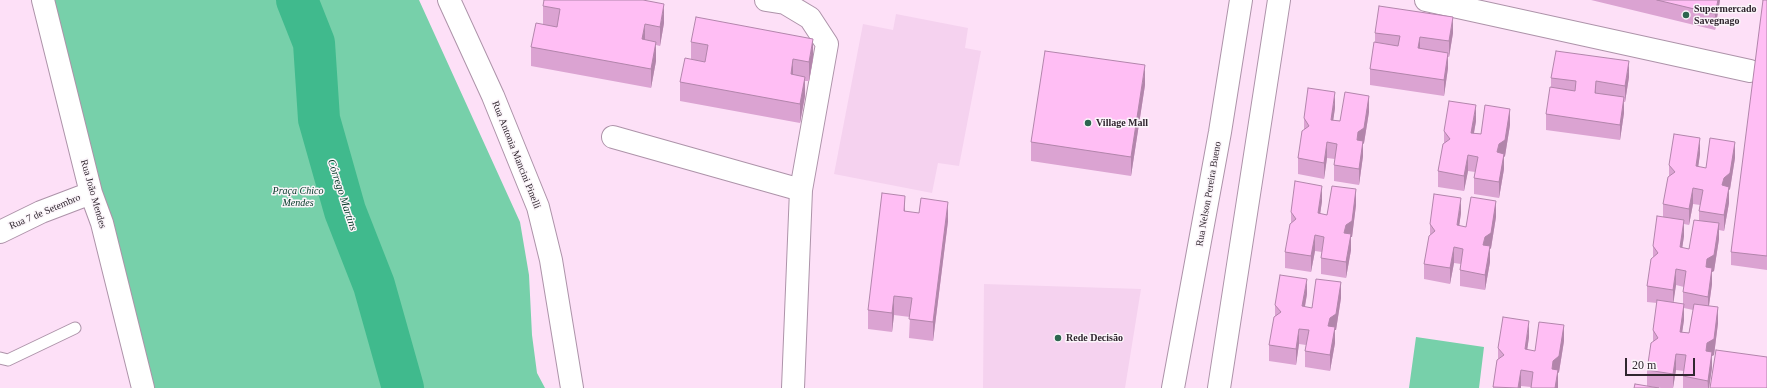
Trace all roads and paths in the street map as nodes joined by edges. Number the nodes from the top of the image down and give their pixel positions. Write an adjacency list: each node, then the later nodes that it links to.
1 (43, 0): 10 (street, Rua João Mendes)
2 (449, 0): 15 (street, Rua Antonia Mancini Pinelli)
3 (766, 0): 9 (street)
4 (1241, 0): 17 (street, Rua Nelson Pereira Bueno)
5 (1279, 0): 18 (street)
6 (1426, 0): 7 (street)
7 (1750, 71)
8 (613, 137): 9 (street)
9 (801, 190): 16 (street)
10 (91, 193): 11 (street, Rua 7 de Setembro); 14 (street, Rua João Mendes)
11 (0, 232)
12 (76, 328): 13 (lane)
13 (0, 358)
14 (143, 388)
15 (572, 388)
16 (793, 388)
17 (1173, 388)
18 (1219, 388)

